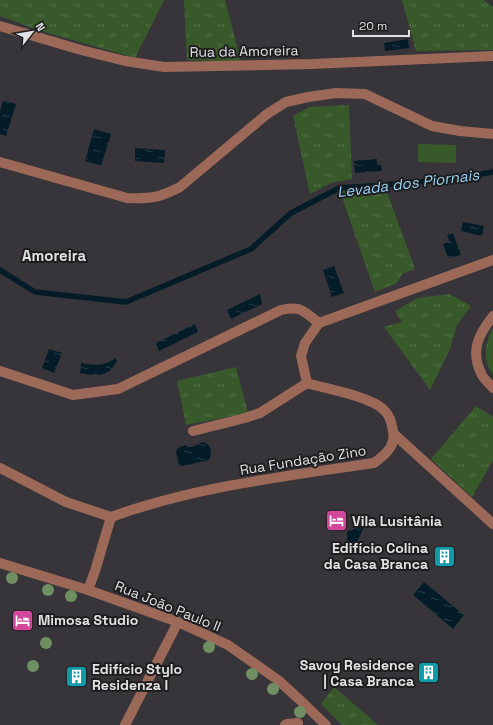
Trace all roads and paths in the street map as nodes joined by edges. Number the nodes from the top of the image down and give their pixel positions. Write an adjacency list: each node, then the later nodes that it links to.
1 (0, 26): 2 (street, Rua da Amoreira)
2 (493, 56)
3 (493, 134): 4 (street)
4 (0, 162)
5 (493, 260): 7 (street)
6 (493, 316): 10 (street)
7 (319, 323): 8 (street); 9 (street)
8 (0, 371)
9 (307, 383): 11 (street); 12 (street)
10 (493, 388)
11 (193, 431)
12 (394, 434): 14 (street, Rua Fundação Zino); 15 (street)
13 (0, 468): 14 (street)
14 (111, 517): 17 (street)
15 (493, 524)
16 (0, 563): 17 (street, Rua João Paulo II)
17 (88, 590): 18 (street, Rua João Paulo II)
18 (178, 622): 20 (street); 22 (street, Rua João Paulo II)
19 (298, 723): 21 (street)
20 (125, 725)
21 (285, 725)
22 (326, 725)

